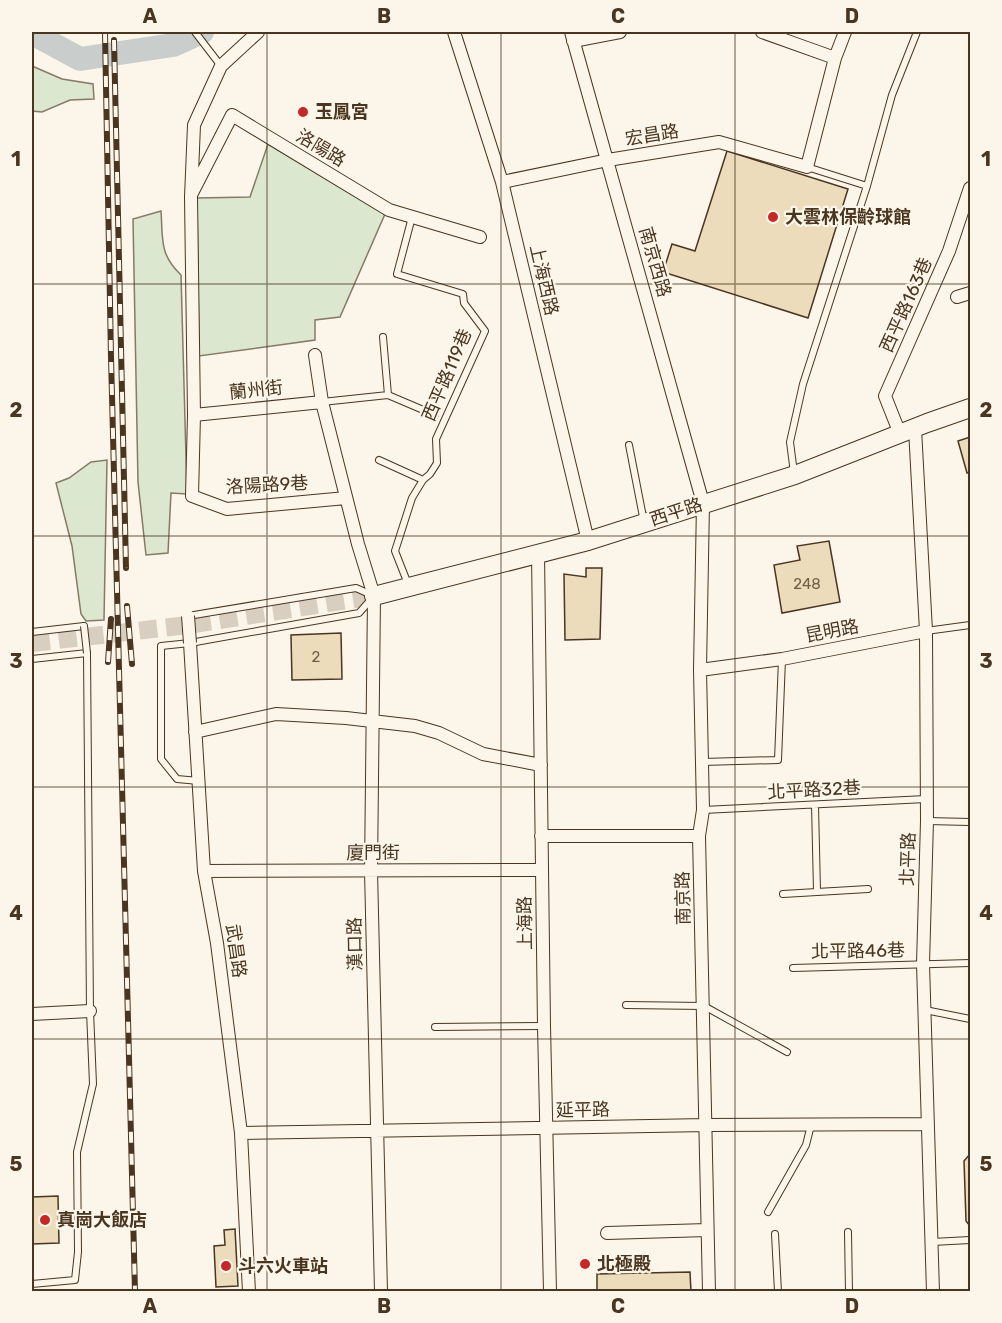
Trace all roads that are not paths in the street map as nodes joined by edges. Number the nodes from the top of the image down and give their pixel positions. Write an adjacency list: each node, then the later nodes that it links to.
1 (195, 32): 10 (lane)
2 (258, 32): 10 (street, 洛陽路)
3 (454, 32): 13 (street, 上海西路)
4 (620, 32): 8 (street)
5 (762, 32): 9 (street)
6 (845, 32): 9 (street)
7 (916, 32): 14 (lane)
8 (572, 36): 11 (street, 南京西路)
9 (836, 58): 12 (street)
10 (221, 66): 16 (street, 洛陽路)
11 (608, 160): 12 (street, 宏昌路); 13 (street, 宏昌路); 35 (street, 南京西路)
12 (807, 167): 14 (lane)
13 (502, 182): 37 (street, 上海西路)
14 (867, 186): 31 (lane)
15 (970, 188): 28 (street, 西平路163巷)
16 (191, 197): 17 (street, 洛陽路); 26 (street, 洛陽路)
17 (412, 217): 18 (street, 洛陽路); 32 (lane, 西平路119巷)
18 (480, 237)
19 (970, 293): 20 (street)
20 (957, 297)
21 (383, 337): 23 (lane)
22 (315, 355): 24 (street)
23 (388, 395): 24 (lane); 27 (lane)
24 (322, 402): 26 (street, 蘭州街); 34 (street)
25 (970, 408): 28 (main road, 西平路)
26 (194, 415): 33 (street, 洛陽路)
27 (435, 415)
28 (907, 431): 31 (main road, 西平路); 43 (street, 北平路)
29 (629, 445): 36 (lane)
30 (379, 460): 32 (lane)
31 (795, 475): 35 (main road, 西平路)
32 (423, 480): 39 (lane, 西平路119巷)
33 (192, 496): 34 (street, 洛陽路9巷)
34 (346, 498): 40 (street)
35 (703, 503): 36 (main road, 西平路); 49 (street, 南京路)
36 (644, 522): 37 (main road, 西平路)
37 (588, 541): 38 (main road, 西平路)
38 (538, 553): 39 (main road, 西平路); 53 (street, 上海路)
39 (409, 587): 40 (main road, 西平路)
40 (374, 596): 41 (lane, 西平路); 45 (lane, 西平路); 50 (street, 漢口路)
41 (188, 616): 45 (street, 武昌路, bridge)
42 (970, 625): 43 (lane, 昆明路)
43 (926, 631): 48 (street, 昆明路); 55 (street, 北平路)
44 (32, 633): 46 (lane, bridge)
45 (190, 643): 51 (street, 武昌路); 54 (lane, 西平路)
46 (87, 653): 47 (lane); 74 (lane)
47 (32, 659)
48 (782, 659): 49 (street, 昆明路); 52 (lane)
49 (700, 670): 52 (street, 南京路)
50 (373, 722): 51 (street); 53 (street); 64 (street, 漢口路)
51 (195, 732): 54 (street, 武昌路)
52 (702, 762): 57 (street, 南京路)
53 (541, 765): 60 (street, 上海路)
54 (199, 781): 63 (street, 武昌路)
55 (926, 799): 56 (lane, 北平路32巷); 58 (street, 北平路)
56 (816, 805): 57 (lane, 北平路32巷); 66 (lane)
57 (703, 810): 61 (street, 南京路)
58 (927, 821): 59 (lane); 69 (street, 北平路)
59 (970, 822)
60 (542, 836): 61 (street); 62 (street, 上海路)
61 (699, 836): 72 (street, 南京路)
62 (542, 870): 64 (street, 廈門街); 77 (street, 上海路)
63 (204, 871): 64 (street, 廈門街); 85 (street, 武昌路)
64 (371, 871): 84 (street, 漢口路)
65 (868, 889): 66 (lane)
66 (817, 891): 67 (lane)
67 (783, 894)
68 (970, 963): 69 (lane, 北平路46巷)
69 (923, 964): 70 (lane, 北平路46巷); 73 (street, 北平路)
70 (793, 968)
71 (626, 1005): 72 (lane)
72 (704, 1006): 79 (lane); 81 (street, 南京路)
73 (924, 1010): 76 (lane); 80 (street, 北平路)
74 (90, 1011): 75 (street); 93 (lane)
75 (32, 1014)
76 (970, 1019)
77 (544, 1026): 78 (lane); 83 (street, 上海路)
78 (435, 1027)
79 (787, 1052)
80 (927, 1124): 82 (street, 延平路); 92 (street, 北平路)
81 (706, 1125): 82 (street, 延平路); 83 (street, 延平路); 87 (street, 南京路)
82 (811, 1125): 86 (lane)
83 (546, 1128): 84 (street, 延平路); 96 (street, 上海路)
84 (377, 1132): 85 (street, 延平路); 95 (street, 漢口路)
85 (241, 1133): 94 (street, 武昌路)
86 (768, 1212)
87 (707, 1230): 89 (street); 97 (street, 南京路)
88 (848, 1232): 99 (lane)
89 (606, 1233)
90 (775, 1234): 98 (lane)
91 (970, 1240): 92 (lane)
92 (931, 1242): 100 (street, 北平路)
93 (32, 1284)
94 (249, 1292)
95 (381, 1292)
96 (550, 1292)
97 (709, 1292)
98 (778, 1292)
99 (849, 1292)
100 (933, 1292)

